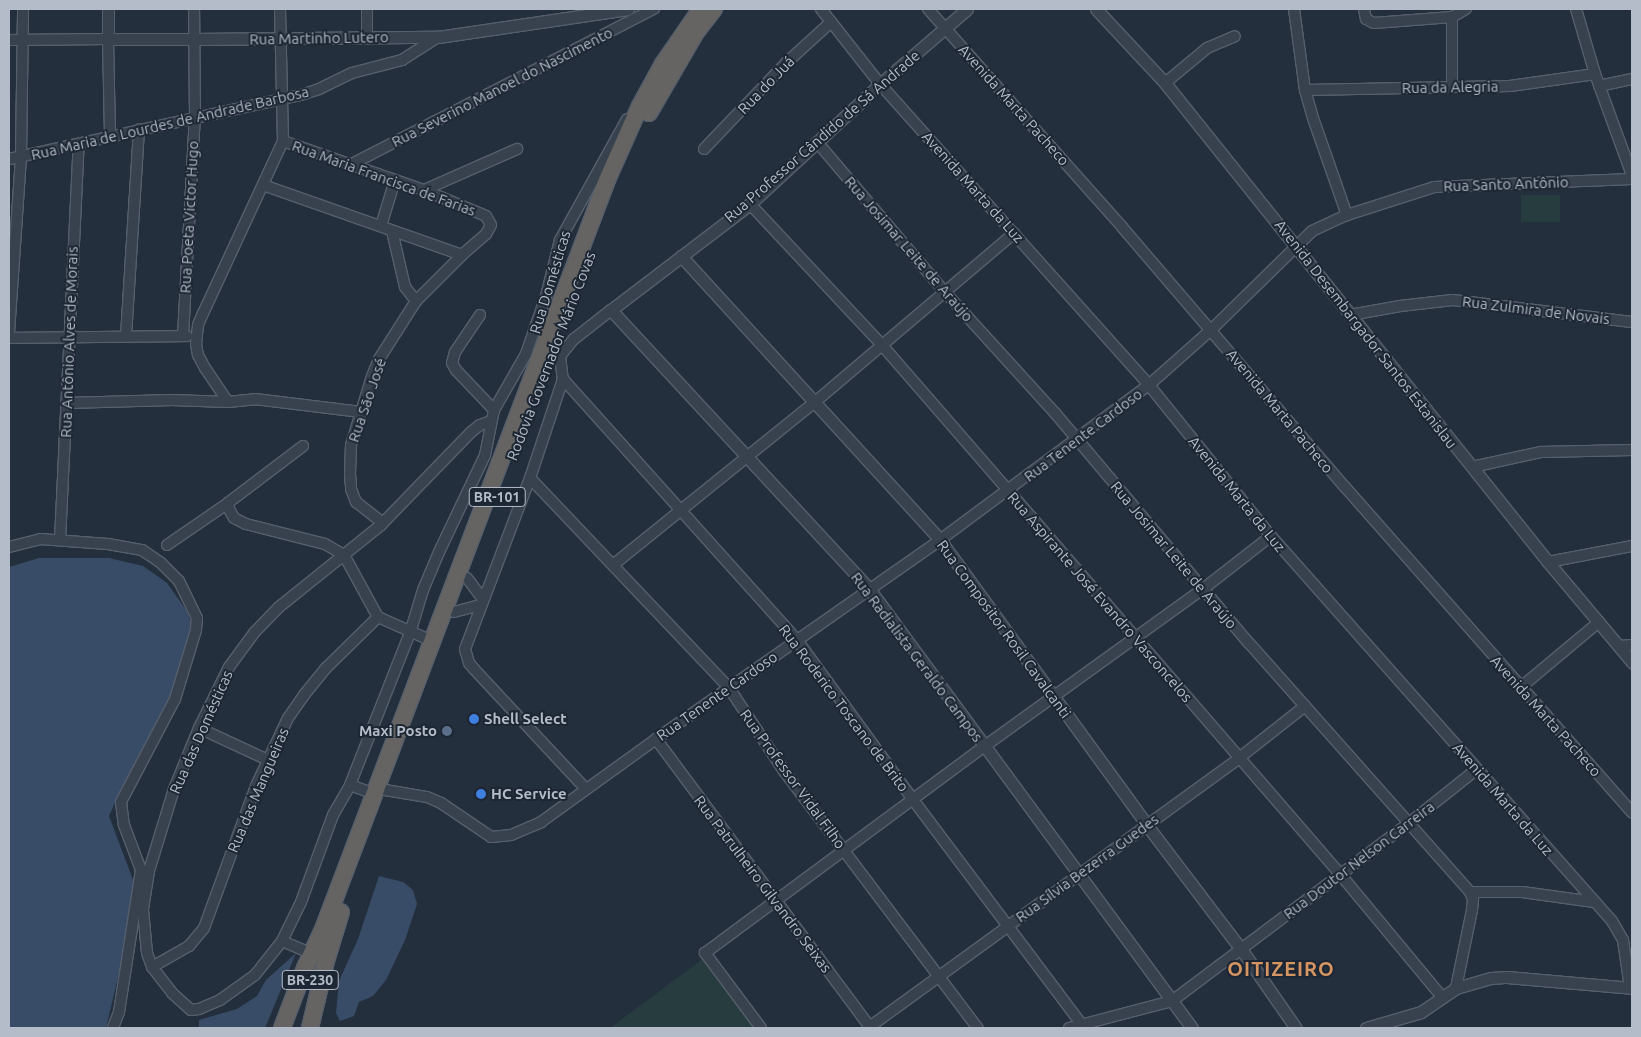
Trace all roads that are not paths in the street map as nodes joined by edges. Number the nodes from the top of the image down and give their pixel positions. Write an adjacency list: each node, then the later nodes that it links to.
1 (23, 9): 27 (street)
2 (108, 9): 24 (street)
3 (194, 9): 28 (street, Rua Poeta Victor Hugo)
4 (280, 9): 25 (street)
5 (366, 9): 23 (street)
6 (628, 9): 22 (street, Rua Martinho Lutero)
7 (654, 9): 48 (street, Rua Severino Manoel do Nascimento)
8 (701, 9): 37 (highway, Rodovia Governador Mário Covas / BR-101)
9 (714, 9): 76 (highway, Rodovia Governador Mário Covas / BR-101)
10 (821, 9): 19 (street, Avenida Marta da Luz)
11 (928, 9): 20 (street, Avenida Marta Pacheco)
12 (967, 9): 20 (street, Rua Professor Cândido de Sá Andrade)
13 (1096, 9): 31 (street, Avenida Desembargador Santos Estanislau)
14 (1294, 9): 35 (street)
15 (1364, 9): 18 (street)
16 (1466, 9): 18 (street)
17 (1576, 9): 29 (street)
18 (1452, 17): 33 (street)
19 (831, 22): 32 (street, Avenida Marta da Luz); 45 (street, Rua do Juá)
20 (945, 28): 32 (street, Rua Professor Cândido de Sá Andrade); 68 (street, Avenida Marta Pacheco)
21 (1235, 36): 31 (street)
22 (438, 37): 23 (street, Rua Martinho Lutero); 36 (street, Rua Maria de Lourdes de Andrade Barbosa)
23 (367, 38): 25 (street, Rua Martinho Lutero)
24 (108, 39): 27 (street, Rua Martinho Lutero); 28 (street, Rua Martinho Lutero); 40 (street)
25 (280, 39): 28 (street, Rua Martinho Lutero); 36 (street)
26 (9, 40): 27 (street, Rua Martinho Lutero)
27 (24, 40): 46 (street)
28 (194, 40): 38 (street, Rua Poeta Victor Hugo)
29 (1594, 74): 33 (street, Rua da Alegria); 34 (street)
30 (1632, 79): 34 (street)
31 (1166, 83): 59 (street, Avenida Desembargador Santos Estanislau)
32 (880, 84): 42 (street, Rua Professor Cândido de Sá Andrade); 58 (street, Avenida Marta da Luz)
33 (1452, 86): 35 (street, Rua da Alegria)
34 (1599, 86): 49 (street)
35 (1305, 90): 54 (street)
36 (281, 97): 38 (street, Rua Maria de Lourdes de Andrade Barbosa); 41 (street)
37 (640, 106): 82 (street, Rua Domésticas); 92 (highway, Rodovia Governador Mário Covas / BR-101)
38 (195, 117): 39 (street, Rua Maria de Lourdes de Andrade Barbosa); 71 (street, Rua Poeta Victor Hugo)
39 (139, 129): 40 (street, Rua Maria de Lourdes de Andrade Barbosa); 70 (street)
40 (110, 136): 43 (street, Rua Maria de Lourdes de Andrade Barbosa)
41 (283, 140): 48 (street, Rua Maria Francisca de Farias); 51 (street)
42 (817, 142): 53 (street, Rua Professor Cândido de Sá Andrade); 62 (street, Rua Josimar Leite de Araújo)
43 (79, 144): 46 (street, Rua Maria de Lourdes de Andrade Barbosa); 74 (street, Rua Antônio Alves de Morais)
44 (517, 149): 52 (street)
45 (704, 149)
46 (21, 156): 47 (street, Rua Maria de Lourdes de Andrade Barbosa); 69 (street)
47 (9, 159)
48 (350, 165): 50 (street, Rua Maria Francisca de Farias)
49 (1632, 177): 54 (street, Rua Santo Antônio)
50 (395, 180): 52 (street, Rua Maria Francisca de Farias); 56 (street)
51 (263, 185): 56 (street); 72 (street)
52 (424, 190): 55 (street, Rua Maria Francisca de Farias)
53 (750, 204): 61 (street, Rua Professor Cândido de Sá Andrade); 75 (street, Rua Aspirante José Evandro Vasconcelos)
54 (1347, 215): 59 (street, Rua Santo Antônio)
55 (486, 216): 60 (street, Rua São José)
56 (381, 226): 57 (street)
57 (392, 231): 60 (street); 63 (street)
58 (1014, 232): 62 (street); 78 (street, Avenida Marta da Luz)
59 (1296, 246): 66 (street, Avenida Desembargador Santos Estanislau); 68 (street, Rua Santo Antônio)
60 (462, 254): 63 (street, Rua São José)
61 (681, 256): 64 (street, Rua Professor Cândido de Sá Andrade); 80 (street, Rua Compositor Rosil Cavalcanti)
62 (944, 292): 75 (street); 85 (street, Rua Josimar Leite de Araújo)
63 (416, 301): 83 (street, Rua São José)
64 (611, 310): 76 (street, Rua Professor Cândido de Sá Andrade); 88 (street, Rua Radialista Geraldo Campos)
65 (480, 315): 82 (street)
66 (1350, 315): 67 (street, Rua Zulmira de Novais); 89 (street, Avenida Desembargador Santos Estanislau)
67 (1632, 322)
68 (1211, 330): 78 (street, Rua Santo Antônio); 121 (street, Avenida Marta Pacheco)
69 (9, 333)
70 (126, 336): 71 (street); 74 (street)
71 (183, 336): 72 (street)
72 (196, 336): 79 (street)
73 (9, 338): 74 (street)
74 (68, 338): 81 (street, Rua Antônio Alves de Morais)
75 (881, 344): 80 (street); 93 (street, Rua Aspirante José Evandro Vasconcelos)
76 (556, 354): 77 (street); 106 (highway, Rodovia Governador Mário Covas / BR-101)
77 (563, 379): 90 (street); 95 (street, Rua Roderico Toscano de Brito)
78 (1148, 385): 85 (street, Rua Tenente Cardoso); 97 (street, Avenida Marta da Luz)
79 (228, 402): 81 (street); 83 (street)
80 (815, 402): 88 (street); 99 (street, Rua Compositor Rosil Cavalcanti)
81 (67, 403): 98 (street, Rua Antônio Alves de Morais)
82 (494, 410): 84 (street, Rua Domésticas)
83 (361, 412): 96 (street, Rua São José)
84 (490, 421): 91 (street, Rua Domésticas); 96 (street, Rua das Domésticas)
85 (1077, 440): 93 (street, Rua Tenente Cardoso); 107 (street, Rua Josimar Leite de Araújo)
86 (303, 446): 94 (street)
87 (1632, 450): 89 (street)
88 (746, 456): 95 (street); 108 (street, Rua Radialista Geraldo Campos)
89 (1472, 467): 104 (street, Avenida Desembargador Santos Estanislau)
90 (530, 478): 105 (street, Rua Professor Vidal Filho); 109 (street)
91 (474, 481): 92 (street); 113 (street, Rua Domésticas)
92 (489, 488): 116 (highway, Rodovia Governador Mário Covas / BR-101)
93 (1008, 490): 99 (street, Rua Tenente Cardoso); 114 (street, Rua Aspirante José Evandro Vasconcelos)
94 (228, 503): 100 (street); 103 (street)
95 (680, 511): 105 (street); 115 (street, Rua Roderico Toscano de Brito)
96 (383, 523): 103 (street, Rua das Domésticas)
97 (1271, 536): 107 (street); 129 (street, Avenida Marta da Luz)
98 (60, 540): 102 (street); 157 (street)
99 (940, 540): 108 (street, Rua Tenente Cardoso); 122 (street, Rua Compositor Rosil Cavalcanti)
100 (167, 545)
101 (1632, 546): 104 (street)
102 (9, 547)
103 (344, 555): 111 (street); 124 (street, Rua das Domésticas)
104 (1548, 562): 112 (street, Avenida Desembargador Santos Estanislau)
105 (613, 565): 120 (street, Rua Professor Vidal Filho)
106 (466, 578): 109 (street); 110 (highway, Rodovia Governador Mário Covas / BR-101)
107 (1203, 589): 114 (street); 123 (street, Rua Josimar Leite de Araújo)
108 (870, 590): 115 (street, Rua Tenente Cardoso); 126 (street, Rua Radialista Geraldo Campos)
109 (482, 602): 110 (street); 131 (street)
110 (454, 612): 132 (highway, Rodovia Governador Mário Covas / BR-101)
111 (378, 617): 113 (street); 128 (street, Rua das Mangueiras)
112 (1599, 622): 118 (street, Avenida Desembargador Santos Estanislau); 121 (street)
113 (410, 633): 116 (street); 130 (street, Rua Domésticas)
114 (1134, 638): 122 (street); 127 (street, Rua Aspirante José Evandro Vasconcelos)
115 (797, 640): 120 (street, Rua Tenente Cardoso); 133 (street, Rua Roderico Toscano de Brito)
116 (432, 641): 132 (highway, Rodovia Governador Mário Covas / BR-101)
117 (1632, 645): 118 (street)
118 (1619, 646): 119 (street, Avenida Desembargador Santos Estanislau)
119 (1632, 662)
120 (729, 688): 125 (street, Rua Tenente Cardoso); 137 (street, Rua Professor Vidal Filho)
121 (1520, 688): 134 (street, Avenida Marta Pacheco)
122 (1054, 696): 126 (street); 135 (street, Rua Compositor Rosil Cavalcanti)
123 (1305, 706): 127 (street, Rua Sílvia Bezerra Guedes); 136 (street, Rua Josimar Leite de Araújo)
124 (199, 728): 128 (street); 148 (street, Rua das Domésticas)
125 (656, 739): 131 (street, Rua Tenente Cardoso); 141 (street, Rua Patrulheiro Gilvandro Seixas)
126 (985, 746): 133 (street); 138 (street, Rua Radialista Geraldo Campos)
127 (1239, 758): 135 (street, Rua Sílvia Bezerra Guedes); 139 (street, Rua Aspirante José Evandro Vasconcelos)
128 (268, 760): 148 (street, Rua das Mangueiras)
129 (1477, 769): 136 (street, Rua Doutor Nelson Carreira); 142 (street, Avenida Marta da Luz)
130 (350, 785): 132 (street); 145 (street, Rua Domésticas)
131 (586, 790): 132 (street, Rua Tenente Cardoso)
132 (380, 792): 144 (highway, Rodovia Governador Mário Covas / BR-101); 154 (highway, Rodovia Governador Mário Covas / BR-101)
133 (914, 801): 137 (street); 143 (street, Rua Roderico Toscano de Brito)
134 (1632, 812)
135 (1146, 824): 138 (street, Rua Sílvia Bezerra Guedes); 146 (street, Rua Compositor Rosil Cavalcanti)
136 (1408, 824): 139 (street, Rua Doutor Nelson Carreira); 140 (street, Rua Josimar Leite de Araújo)
137 (845, 851): 141 (street); 149 (street, Rua Professor Vidal Filho)
138 (1078, 873): 143 (street, Rua Sílvia Bezerra Guedes); 153 (street, Rua Radialista Geraldo Campos)
139 (1340, 874): 146 (street, Rua Doutor Nelson Carreira); 152 (street, Rua Aspirante José Evandro Vasconcelos)
140 (1470, 892): 142 (street); 150 (street)
141 (776, 901): 162 (street); 163 (street, Rua Patrulheiro Gilvandro Seixas)
142 (1594, 902): 151 (street, Avenida Marta da Luz)
143 (1008, 925): 149 (street, Rua Sílvia Bezerra Guedes); 156 (street, Rua Roderico Toscano de Brito)
144 (322, 932): 147 (highway); 159 (highway, BR-230)
145 (282, 941): 147 (street); 155 (street, Rua Domésticas)
146 (1241, 949): 153 (street, Rua Doutor Nelson Carreira); 167 (street, Rua Compositor Rosil Cavalcanti)
147 (312, 954): 158 (highway)
148 (152, 967): 155 (street, Rua das Domésticas)
149 (939, 974): 163 (street, Rua Sílvia Bezerra Guedes); 164 (street, Rua Professor Vidal Filho)
150 (1456, 988): 151 (street); 152 (street)
151 (1631, 988)
152 (1443, 998): 168 (street)
153 (1172, 1001): 156 (street); 166 (street, Rua Radialista Geraldo Campos)
154 (316, 1002): 160 (highway, Rodovia Governador Mário Covas / BR-101); 161 (highway)
155 (198, 1010)
156 (1082, 1025): 165 (street)
157 (112, 1028)
158 (282, 1028)
159 (300, 1028)
160 (310, 1028)
161 (315, 1028)
162 (761, 1028)
163 (869, 1028)
164 (978, 1028)
165 (1069, 1028)
166 (1192, 1028)
167 (1296, 1028)
168 (1366, 1028)

